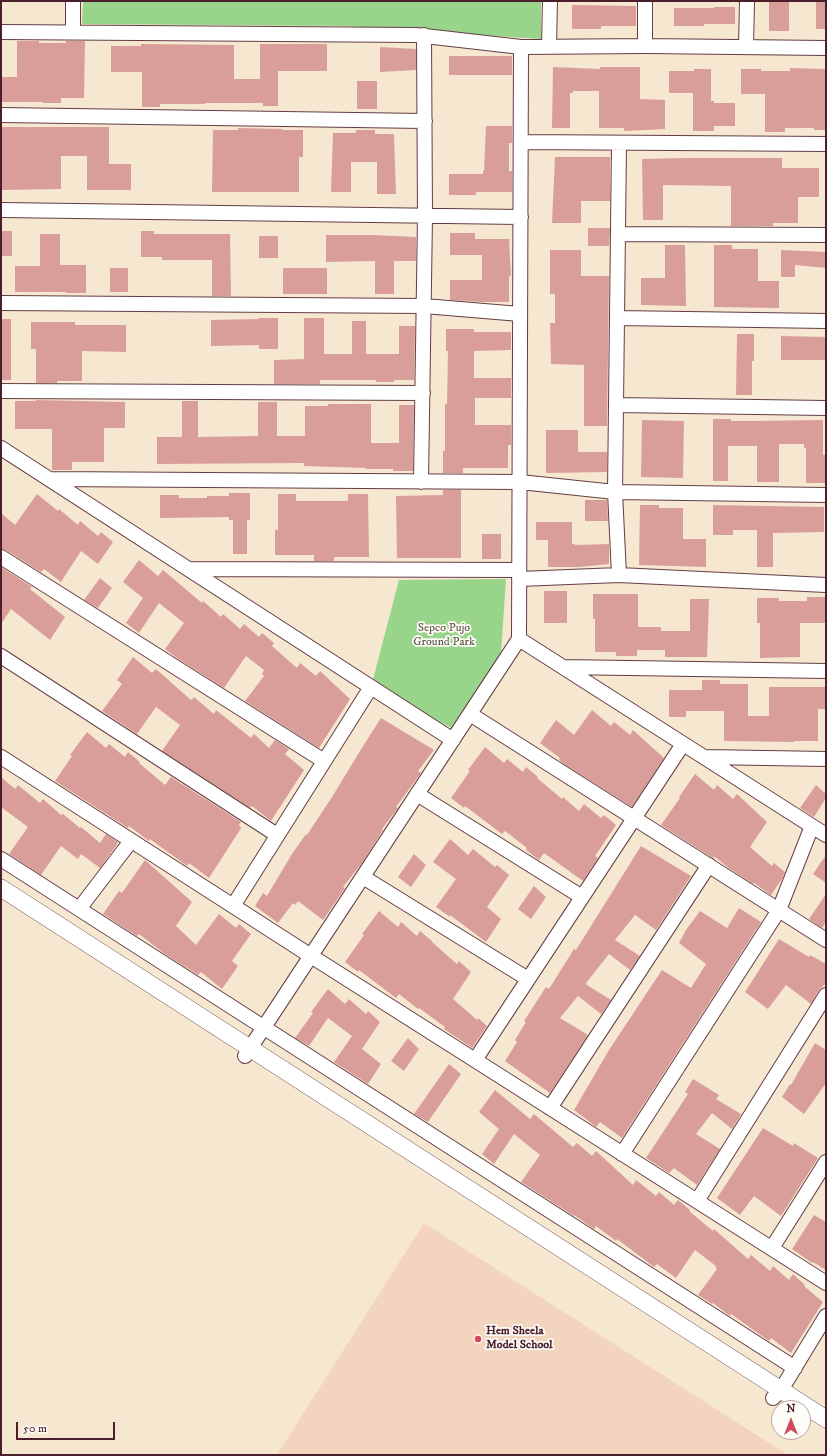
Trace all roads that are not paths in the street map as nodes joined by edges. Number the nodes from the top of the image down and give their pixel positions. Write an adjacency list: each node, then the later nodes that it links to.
1 (73, 1): 6 (street)
2 (550, 1): 10 (street)
3 (645, 1): 8 (street)
4 (747, 1): 11 (street)
5 (1, 32): 6 (street)
6 (73, 32): 7 (street)
7 (424, 35): 9 (street); 14 (street)
8 (645, 46): 10 (street); 11 (street)
9 (521, 47): 10 (street); 15 (street)
10 (549, 47)
11 (746, 47): 12 (street)
12 (826, 48)
13 (1, 116): 14 (street)
14 (425, 121): 19 (street)
15 (521, 142): 16 (street); 20 (street)
16 (619, 143): 17 (street); 21 (street)
17 (826, 144)
18 (1, 210): 19 (street)
19 (425, 216): 20 (street); 24 (street)
20 (521, 217): 25 (street)
21 (618, 234): 22 (street); 26 (street)
22 (826, 235)
23 (1, 303): 24 (street)
24 (424, 306): 25 (street); 29 (street)
25 (520, 314): 35 (street)
26 (617, 318): 27 (street); 30 (street)
27 (826, 320)
28 (1, 391): 29 (street)
29 (422, 393): 34 (street)
30 (616, 405): 31 (street); 36 (street)
31 (826, 408)
32 (1, 448): 33 (street)
33 (49, 479): 34 (street); 39 (street)
34 (421, 482): 35 (street)
35 (520, 482): 36 (street); 40 (street)
36 (615, 492): 37 (street); 41 (street)
37 (826, 494)
38 (1, 557): 54 (street)
39 (189, 569): 40 (street); 47 (street)
40 (519, 574): 41 (street); 43 (street)
41 (619, 575): 42 (street)
42 (826, 585)
43 (519, 639): 45 (street); 48 (street)
44 (1, 656): 59 (street)
45 (562, 667): 46 (street); 50 (street)
46 (826, 671)
47 (371, 687): 49 (street); 54 (street)
48 (470, 714): 49 (street); 56 (street)
49 (453, 740): 55 (street)
50 (683, 744): 52 (street); 56 (street)
51 (1, 757): 60 (street)
52 (705, 758): 53 (street); 57 (street)
53 (826, 759)
54 (324, 761): 59 (street)
55 (417, 794): 63 (street); 65 (street)
56 (634, 818): 62 (street); 65 (street)
57 (812, 826): 58 (street); 69 (street)
58 (826, 834)
59 (277, 835): 67 (street)
60 (131, 841): 67 (street); 68 (street)
61 (1, 859): 68 (street)
62 (709, 865): 69 (street); 77 (street)
63 (363, 877): 71 (street); 72 (street)
64 (1, 888): 75 (street)
65 (582, 897): 72 (street)
66 (1, 900): 75 (street)
67 (233, 906): 71 (street)
68 (79, 909): 74 (street)
69 (779, 910): 70 (street); 78 (street)
70 (826, 940)
71 (311, 956): 74 (street); 76 (street)
72 (528, 979): 76 (street)
73 (826, 995): 80 (street)
74 (264, 1027): 75 (street); 84 (street)
75 (248, 1052): 85 (street)
76 (475, 1060): 77 (street)
77 (550, 1108): 78 (street)
78 (622, 1154): 80 (street)
79 (826, 1162): 81 (street)
80 (697, 1201): 81 (street)
81 (772, 1248): 82 (street)
82 (826, 1283)
83 (826, 1316): 84 (street)
84 (795, 1368): 85 (street)
85 (777, 1394): 86 (street); 87 (street)
86 (782, 1400)
87 (826, 1419)
88 (811, 1423): 89 (street)
89 (826, 1433)

